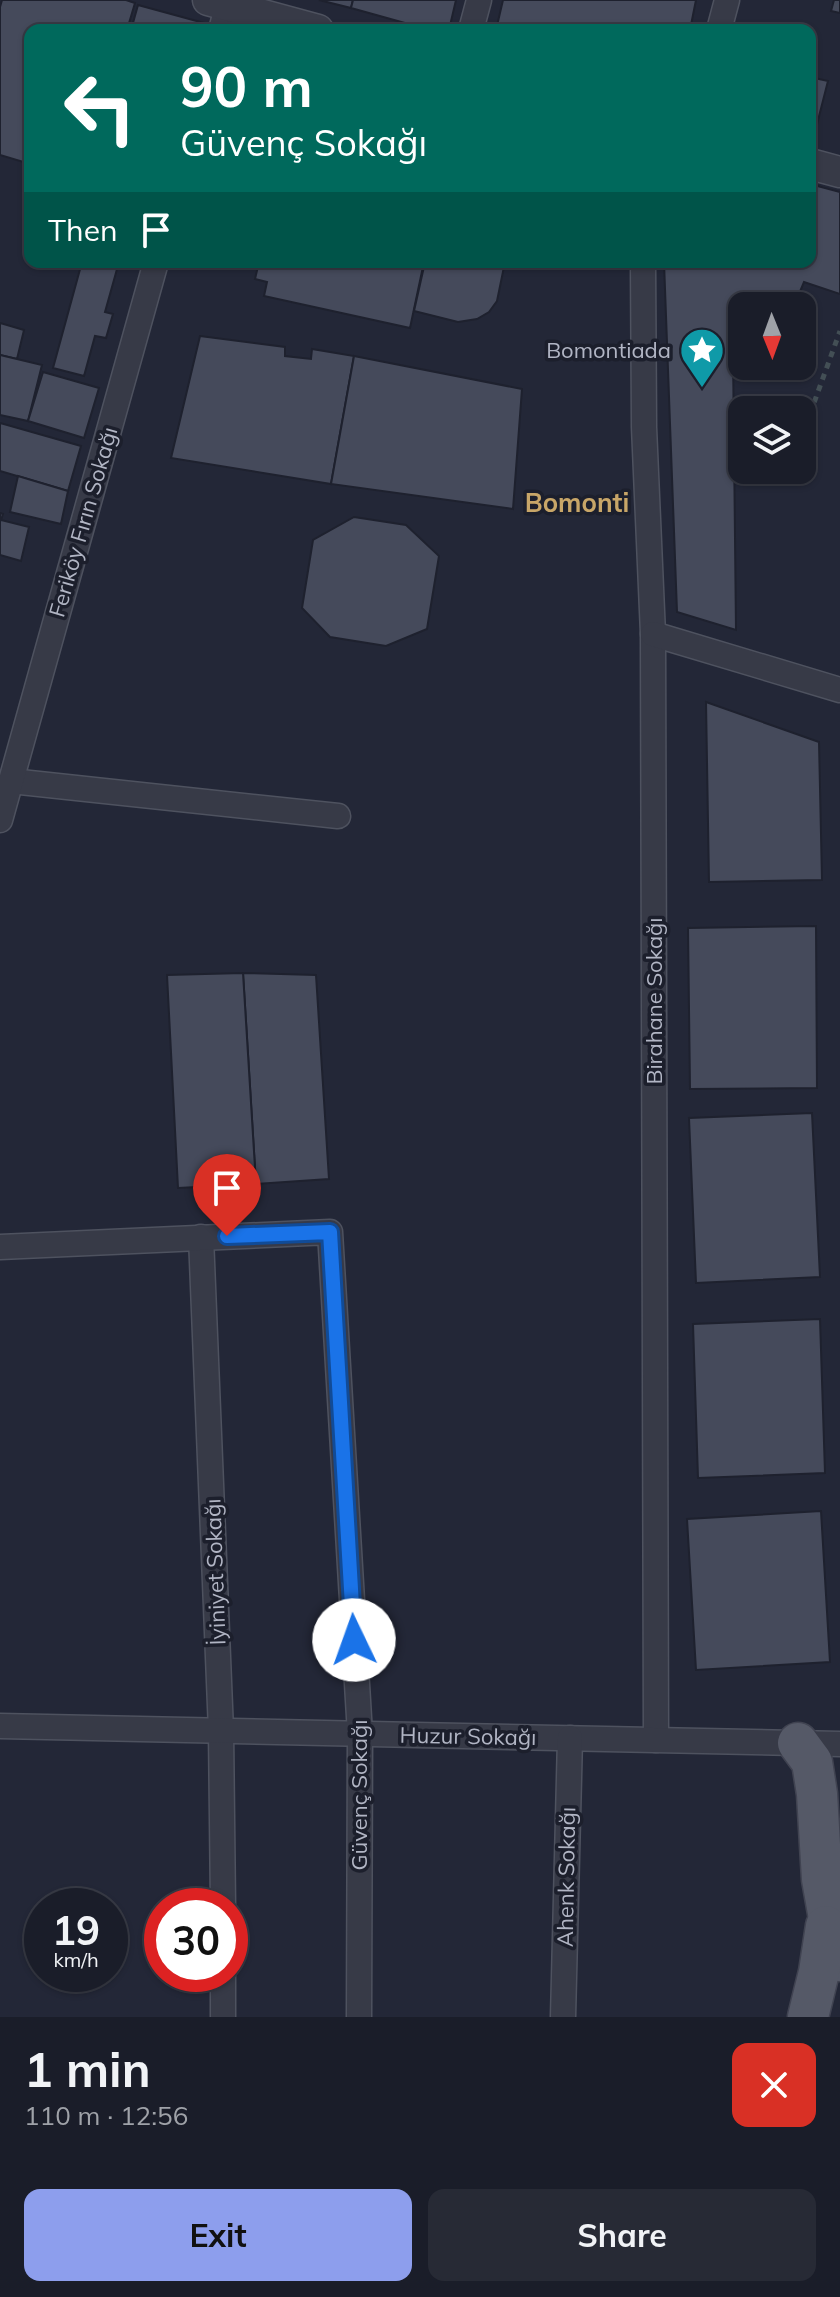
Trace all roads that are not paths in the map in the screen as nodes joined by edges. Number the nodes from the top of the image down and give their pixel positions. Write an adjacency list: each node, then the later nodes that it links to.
1 (479, 0): 5 (street)
2 (727, 0): 6 (street)
3 (221, 9): 4 (street)
4 (290, 24)
5 (473, 24)
6 (721, 24)
7 (816, 166): 8 (street)
8 (840, 172)
9 (154, 268): 13 (street, Feriköy Fırın Sokağı)
10 (643, 268): 11 (street, Birahane Sokağı)
11 (653, 634): 12 (street); 22 (street, Birahane Sokağı)
12 (840, 690)
13 (11, 781): 14 (street); 15 (street, Feriköy Fırın Sokağı)
14 (338, 816)
15 (0, 820)
16 (201, 1237): 17 (street, Güvenç Sokağı); 19 (street, İyiniyet Sokağı); 20 (street, Güvenç Sokağı)
17 (0, 1247)
18 (0, 1726): 19 (street, Huzur Sokağı)
19 (221, 1731): 20 (street, Huzur Sokağı); 25 (street, İyiniyet Sokağı)
20 (360, 1734): 21 (street, Huzur Sokağı); 30 (street, Güvenç Sokağı)
21 (570, 1738): 22 (street, Huzur Sokağı); 31 (street, Ahenk Sokağı)
22 (656, 1740): 23 (street, Huzur Sokağı)
23 (798, 1743): 24 (street, Huzur Sokağı); 26 (main road)
24 (840, 1744)
25 (223, 1888)
26 (834, 1896): 27 (main road); 32 (main road)
27 (840, 1961)
28 (223, 1992): 29 (street)
29 (223, 2017)
30 (359, 2017)
31 (563, 2017)
32 (808, 2017)

